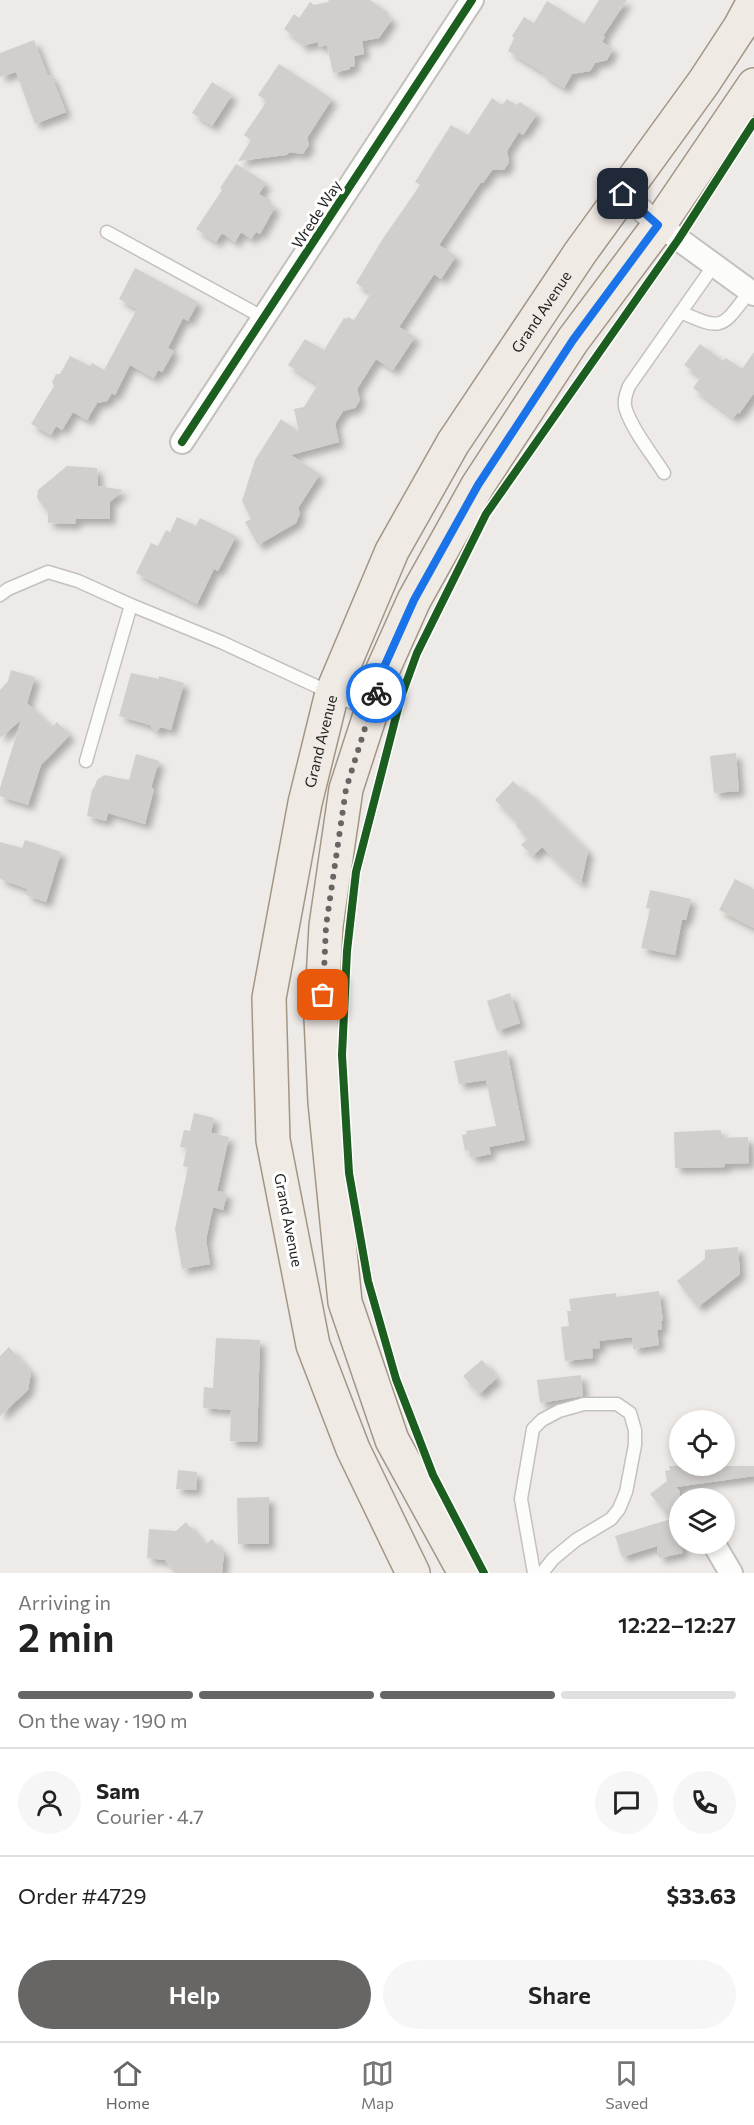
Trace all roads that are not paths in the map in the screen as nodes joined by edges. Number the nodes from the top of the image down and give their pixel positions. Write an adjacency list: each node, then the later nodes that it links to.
1 (472, 0): 10 (street, Wrede Way)
2 (754, 1): 4 (main road, Grand Avenue)
3 (754, 86): 5 (main road)
4 (623, 194): 5 (street); 15 (main road, Grand Avenue)
5 (658, 225): 7 (street); 16 (main road)
6 (106, 232): 10 (lane)
7 (714, 265): 8 (street); 9 (lane)
8 (752, 292): 9 (lane)
9 (681, 312): 12 (lane)
10 (264, 318): 11 (street, Wrede Way)
11 (182, 442)
12 (664, 473)
13 (0, 596): 14 (lane)
14 (131, 605): 15 (lane); 17 (lane)
15 (332, 693): 16 (lane); 19 (main road, Grand Avenue)
16 (371, 712): 20 (main road)
17 (86, 761)
18 (720, 1554): 23 (street)
19 (413, 1573)
20 (465, 1573)
21 (534, 1573): 22 (lane)
22 (542, 1573)
23 (731, 1573)

